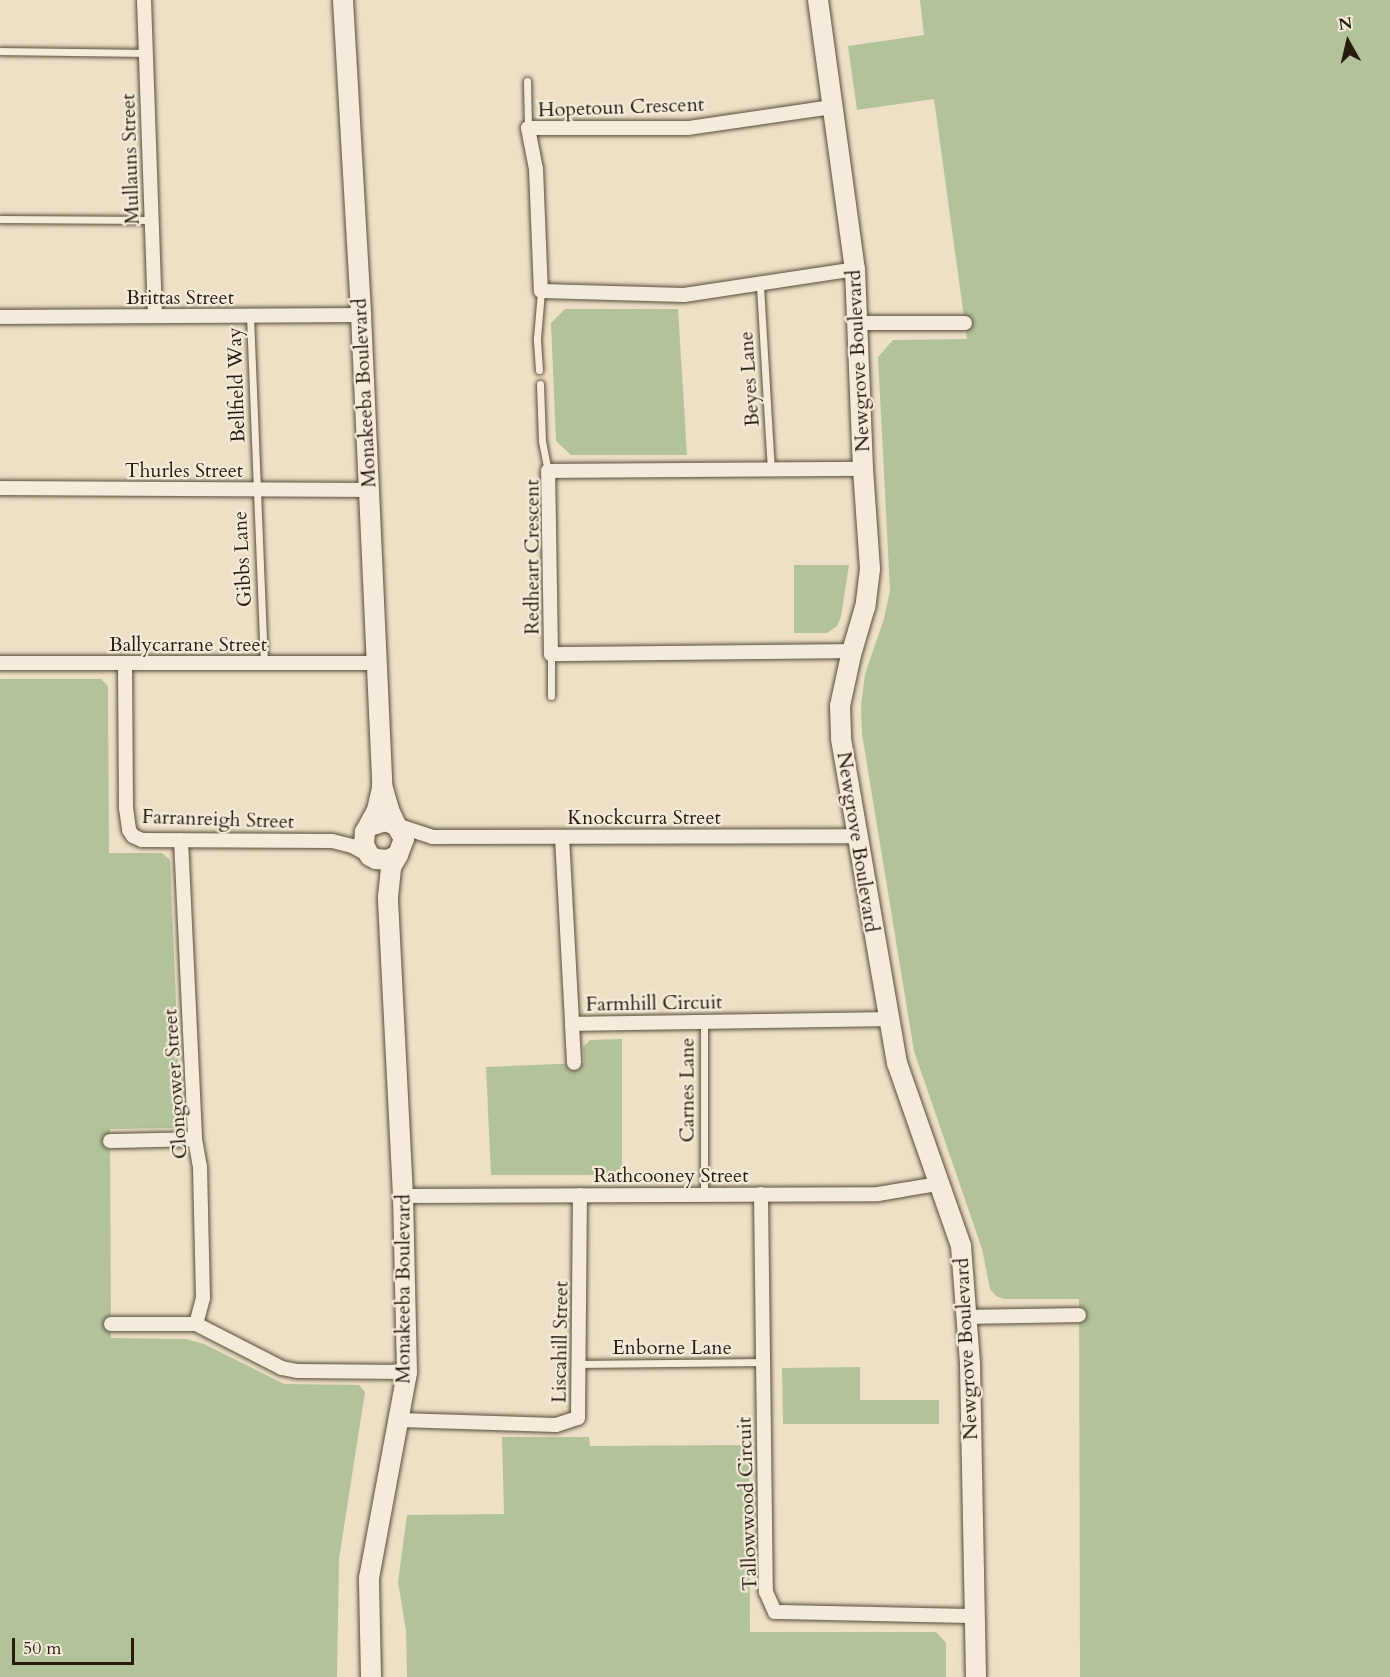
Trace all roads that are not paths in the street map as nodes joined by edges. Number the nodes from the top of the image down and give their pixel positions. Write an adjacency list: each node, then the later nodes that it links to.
1 (144, 0): 5 (street, Mullauns Street)
2 (343, 0): 14 (street, Monakeeba Boulevard)
3 (818, 0): 7 (street, Newgrove Boulevard)
4 (0, 51): 5 (lane)
5 (146, 53): 10 (street, Mullauns Street)
6 (526, 81): 8 (lane)
7 (832, 107): 8 (street, Hopetoun Crescent); 11 (street, Newgrove Boulevard)
8 (528, 128): 13 (street, Hopetoun Crescent)
9 (0, 219): 10 (lane)
10 (152, 220): 15 (street, Mullauns Street)
11 (855, 269): 12 (street); 18 (street, Newgrove Boulevard)
12 (760, 286): 13 (street); 22 (lane, Beyes Lane)
13 (541, 291): 20 (lane)
14 (361, 315): 16 (street, Brittas Street); 27 (street, Monakeeba Boulevard)
15 (155, 316): 16 (street, Brittas Street); 17 (street, Brittas Street)
16 (250, 316): 26 (lane, Bellfield Way)
17 (0, 317)
18 (857, 323): 19 (street); 23 (street, Newgrove Boulevard)
19 (965, 323)
20 (539, 370)
21 (540, 384): 24 (lane)
22 (771, 469): 23 (street, Redheart Crescent); 24 (street, Redheart Crescent)
23 (863, 470): 28 (street, Newgrove Boulevard)
24 (548, 471): 29 (street, Redheart Crescent)
25 (0, 488): 26 (street, Thurles Street)
26 (255, 489): 27 (street, Thurles Street); 33 (lane, Gibbs Lane)
27 (369, 490): 31 (street, Monakeeba Boulevard)
28 (852, 651): 29 (street, Redheart Crescent); 38 (street, Newgrove Boulevard)
29 (551, 654): 34 (lane)
30 (0, 663): 32 (street, Ballycarrane Street)
31 (377, 663): 33 (street, Ballycarrane Street); 35 (street, Monakeeba Boulevard)
32 (125, 664): 33 (street, Ballycarrane Street); 41 (street, Farranreigh Street)
33 (264, 664)
34 (551, 696)
35 (382, 785): 36 (street, Monakeeba Boulevard); 37 (street, Monakeeba Boulevard)
36 (396, 825): 37 (street); 39 (street, Knockcurra Street); 43 (street)
37 (369, 826): 42 (street, Farranreigh Street); 44 (street)
38 (857, 836): 40 (street, Knockcurra Street); 46 (street, Newgrove Boulevard)
39 (432, 837): 40 (street, Knockcurra Street); 43 (street, Knockcurra Street)
40 (562, 837): 48 (street, Farmhill Circuit)
41 (181, 840): 42 (street, Farranreigh Street); 50 (street, Clongower Street)
42 (332, 841): 44 (street, Farranreigh Street)
43 (398, 855): 44 (street); 45 (street, Monakeeba Boulevard)
44 (370, 856): 45 (street, Monakeeba Boulevard)
45 (388, 897): 56 (street, Monakeeba Boulevard)
46 (888, 1019): 47 (street, Farmhill Circuit); 52 (street, Newgrove Boulevard)
47 (704, 1022): 48 (street, Farmhill Circuit); 53 (lane, Carnes Lane)
48 (572, 1024): 49 (street)
49 (574, 1063)
50 (195, 1139): 51 (street); 60 (street, Clongower Street)
51 (110, 1141)
52 (938, 1184): 54 (street, Rathcooney Street); 58 (street, Newgrove Boulevard)
53 (704, 1194): 54 (street, Rathcooney Street); 55 (street, Rathcooney Street)
54 (761, 1194): 61 (street, Tallowwood Circuit)
55 (580, 1195): 56 (street, Rathcooney Street); 62 (street, Liscahill Street)
56 (403, 1196): 63 (street, Monakeeba Boulevard)
57 (1079, 1315): 58 (street)
58 (967, 1317): 65 (street, Newgrove Boulevard)
59 (111, 1324): 60 (street)
60 (196, 1324): 63 (street)
61 (763, 1362): 62 (lane, Enborne Lane); 65 (street, Tallowwood Circuit)
62 (580, 1364): 64 (street, Liscahill Street)
63 (407, 1372): 64 (street, Monakeeba Boulevard)
64 (400, 1420): 66 (street, Monakeeba Boulevard)
65 (975, 1616): 67 (street, Newgrove Boulevard)
66 (372, 1677)
67 (976, 1677)

